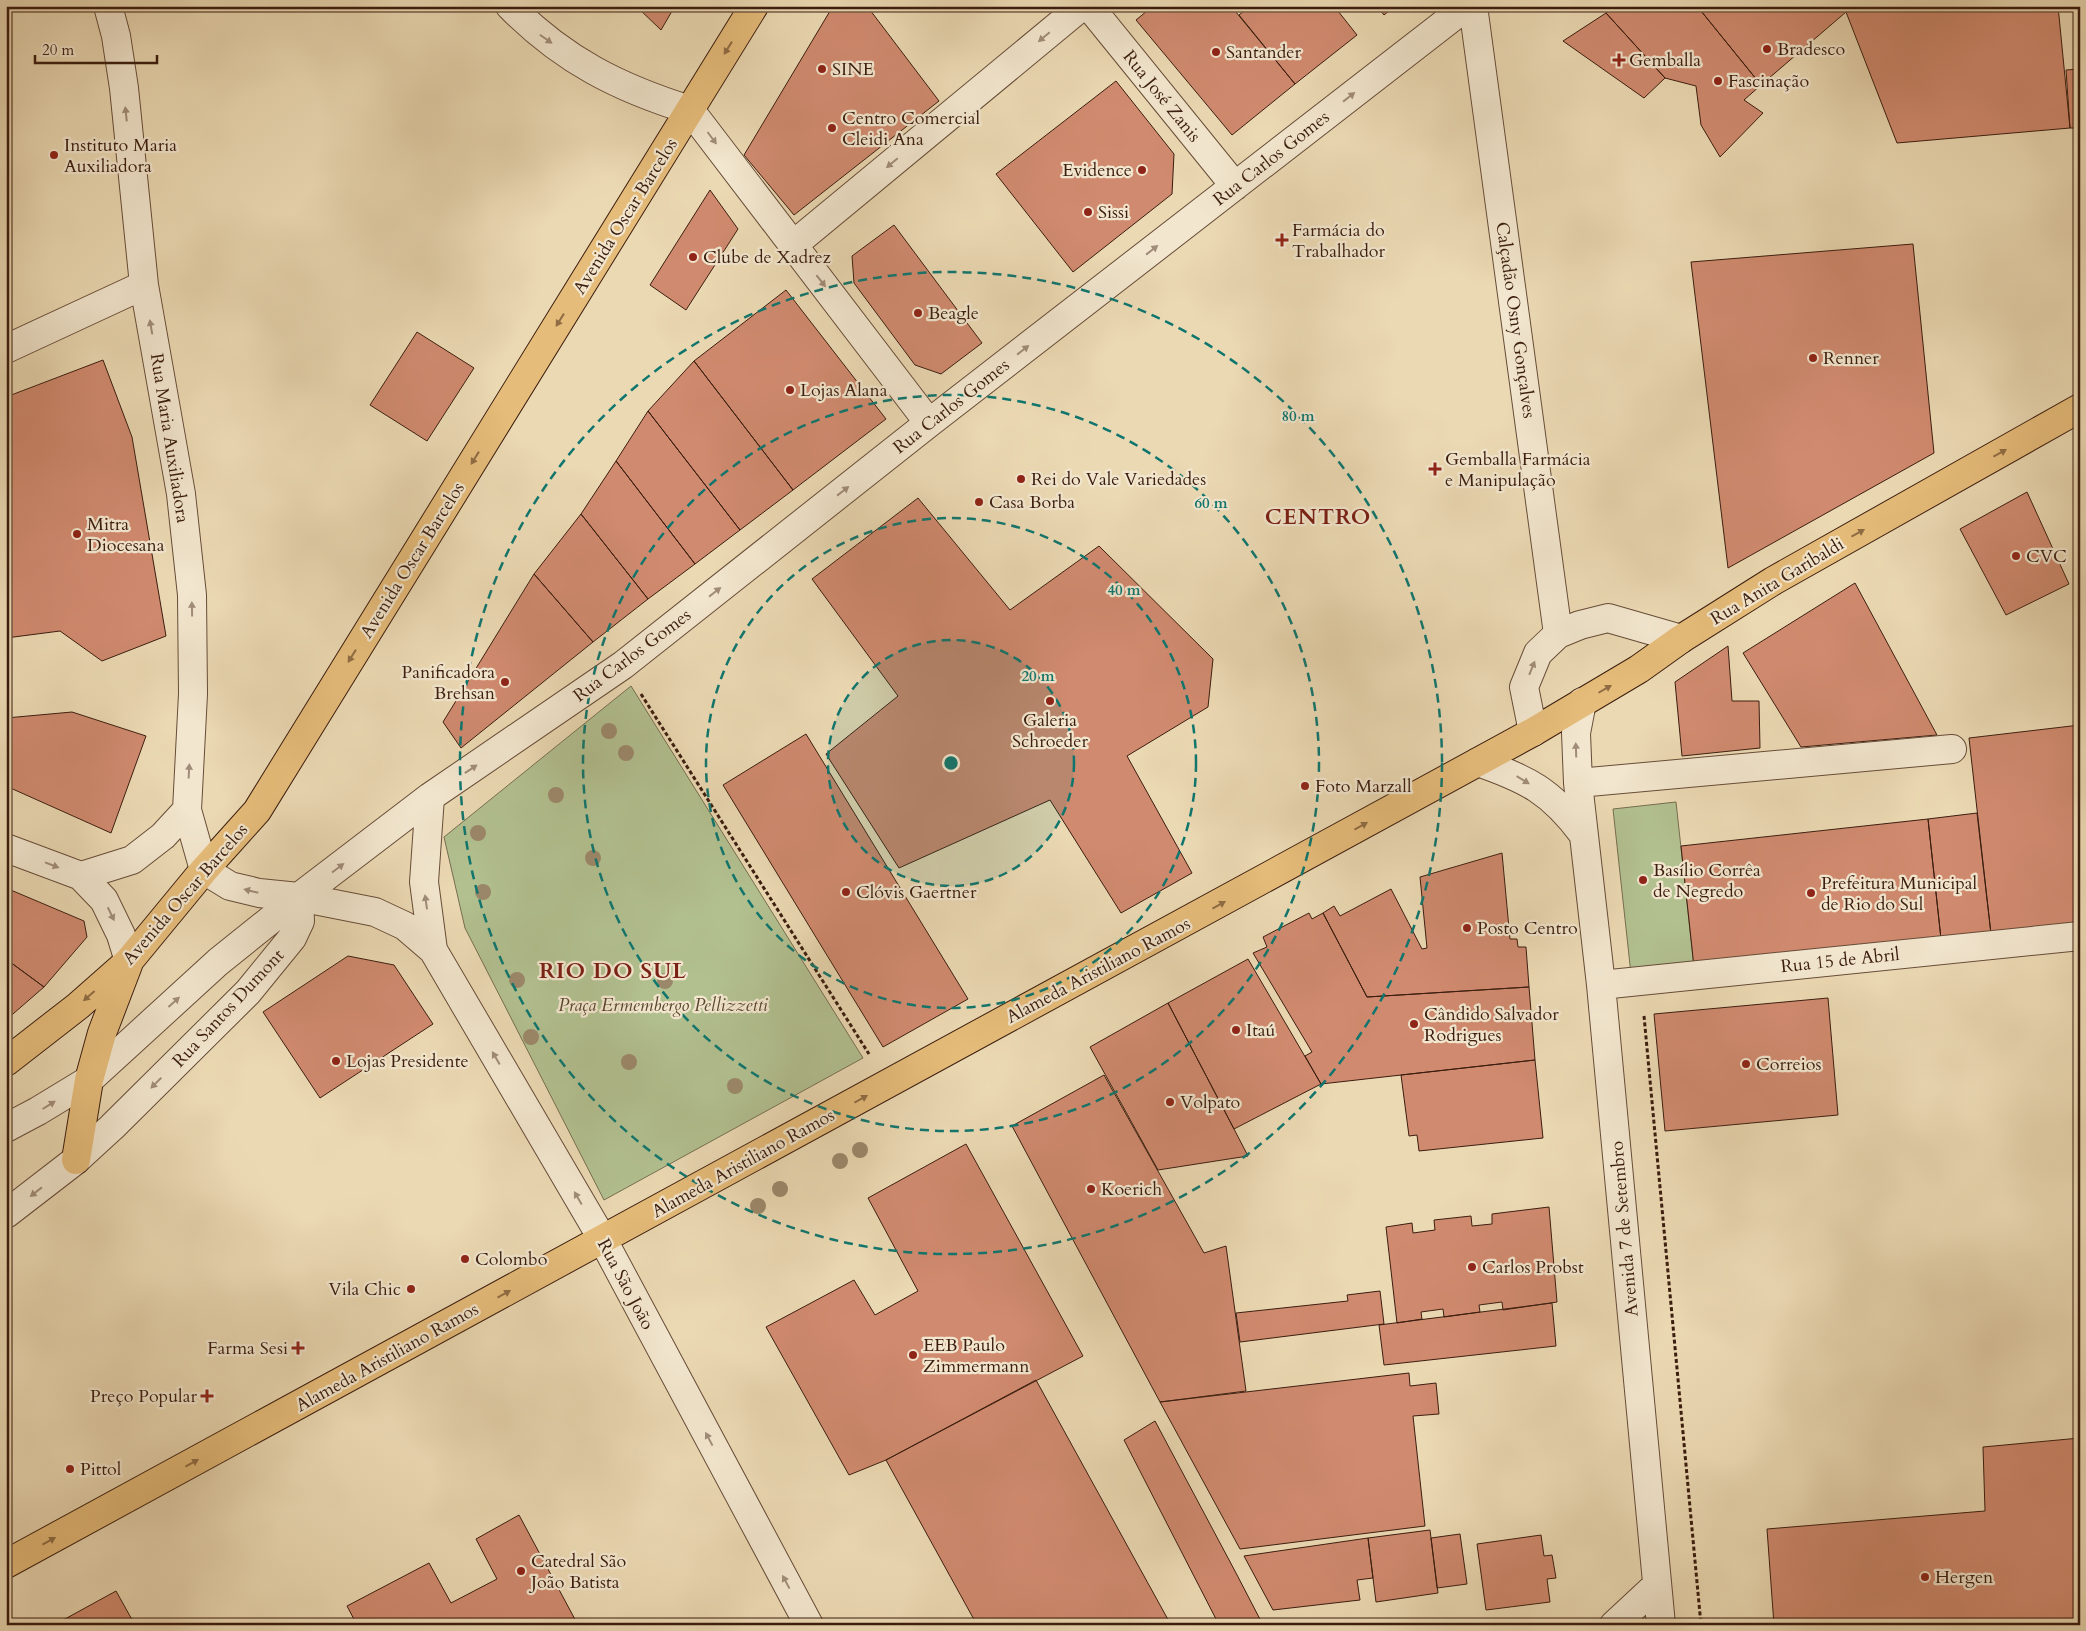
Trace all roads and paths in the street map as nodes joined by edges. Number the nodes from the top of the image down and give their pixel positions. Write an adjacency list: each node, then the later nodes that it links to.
1 (108, 6): 11 (street, Rua Maria Auxiliadora, one-way to 1)
2 (510, 6): 8 (street, one-way to 8)
3 (754, 6): 8 (main road, Avenida Oscar Barcelos, one-way to 8)
4 (1082, 6): 10 (street, one-way to 10)
5 (1089, 6): 9 (street, Rua José Zanis)
6 (1467, 6): 9 (street, Rua Carlos Gomes, one-way to 6)
7 (1473, 6): 15 (street, Calçadão Osny Gonçalves)
8 (690, 110): 10 (street, one-way to 10); 27 (main road, Avenida Oscar Barcelos, one-way to 27)
9 (1234, 186): 14 (street, Rua Carlos Gomes, one-way to 9)
10 (794, 245): 14 (street, one-way to 14)
11 (144, 285): 12 (street); 24 (street, Rua Maria Auxiliadora, one-way to 11)
12 (6, 349)
13 (2080, 408): 16 (main road, Rua Anita Garibaldi, one-way to 13)
14 (929, 422): 17 (street, Rua Carlos Gomes, one-way to 14)
15 (1558, 634): 16 (street); 19 (street, one-way to 15)
16 (1681, 639): 18 (main road, Rua Anita Garibaldi, one-way to 16)
17 (623, 665): 23 (street, Rua Carlos Gomes, one-way to 17); 37 (path)
18 (1582, 702): 19 (main road, Rua Anita Garibaldi); 22 (street, Avenida 7 de Setembro, one-way to 18)
19 (1533, 732): 21 (main road, Rua Anita Garibaldi)
20 (1952, 749): 22 (street)
21 (1478, 762): 25 (street, one-way to 25); 37 (main road, Alameda Aristiliano Ramos, one-way to 21)
22 (1578, 783): 25 (street, Avenida 7 de Setembro)
23 (430, 797): 29 (street, one-way to 23); 31 (street, Rua São João, one-way to 23)
24 (187, 810): 27 (street, Rua Maria Auxiliadora); 28 (street)
25 (1583, 834): 34 (street, Avenida 7 de Setembro)
26 (6, 848): 28 (street, one-way to 28)
27 (204, 870): 29 (street, Rua São João, one-way to 27); 32 (main road, Avenida Oscar Barcelos)
28 (81, 876): 32 (street, one-way to 32)
29 (299, 897): 31 (street, Rua São João); 36 (street, one-way to 29); 39 (street, Rua Santos Dumont, one-way to 39)
30 (2080, 936): 33 (street, Rua 15 de Abril)
31 (433, 950): 41 (street, Rua São João, one-way to 31)
32 (129, 961): 35 (main road, Avenida Oscar Barcelos, one-way to 35); 36 (main road)
33 (1640, 980): 34 (street, Rua 15 de Abril); 47 (path)
34 (1601, 984): 43 (street, Avenida 7 de Setembro)
35 (6, 1062)
36 (89, 1080): 38 (street, one-way to 36); 39 (main road)
37 (888, 1084): 41 (main road, Alameda Aristiliano Ramos, one-way to 37)
38 (6, 1128)
39 (76, 1160): 40 (street, Rua Santos Dumont, one-way to 40)
40 (6, 1214)
41 (603, 1240): 42 (main road, Alameda Aristiliano Ramos, one-way to 41); 44 (street, Rua São João, one-way to 41)
42 (6, 1564)
43 (1657, 1585): 45 (street); 46 (street, Avenida 7 de Setembro)
44 (809, 1625)
45 (1614, 1625)
46 (1661, 1625)
47 (1701, 1625)

